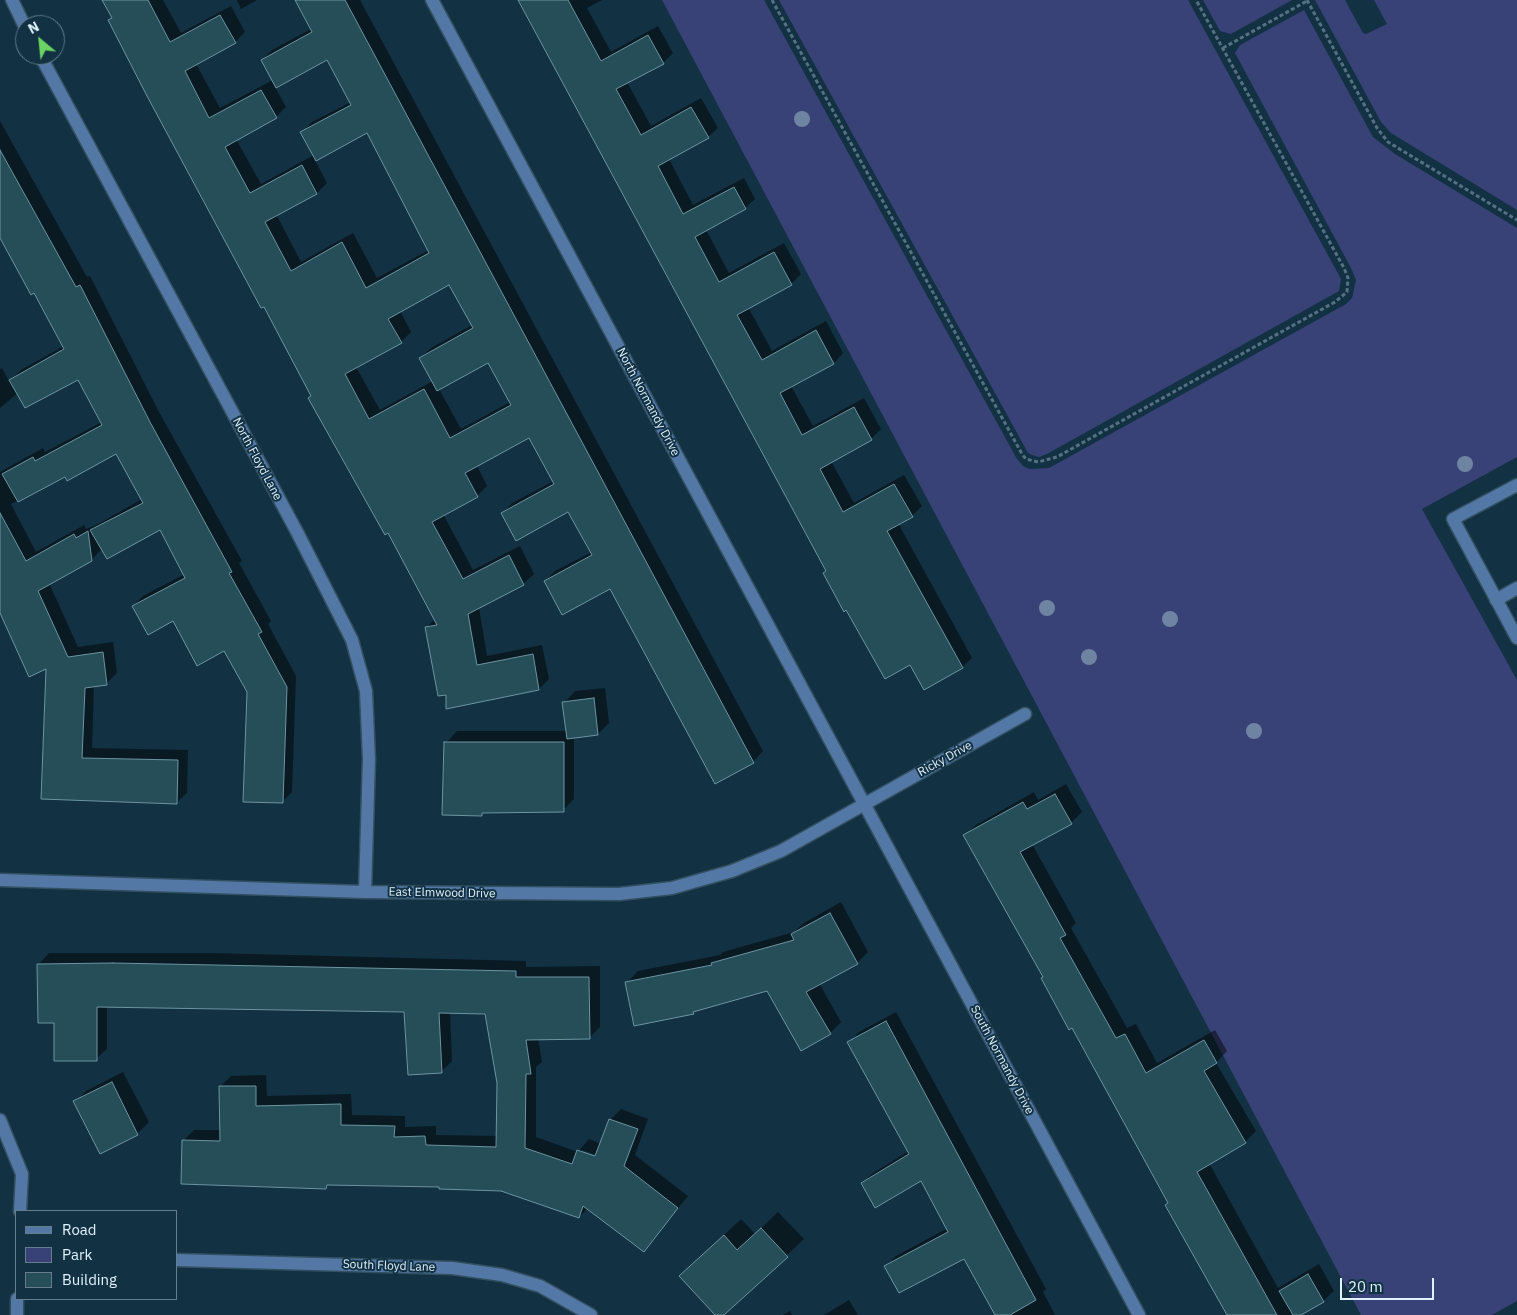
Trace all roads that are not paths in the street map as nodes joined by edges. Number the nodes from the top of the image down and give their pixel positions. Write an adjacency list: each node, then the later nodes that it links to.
1 (12, 0): 3 (street)
2 (432, 0): 10 (street, North Normandy Drive)
3 (19, 15)
4 (45, 65): 12 (street, North Floyd Lane)
5 (1517, 485): 7 (street)
6 (1517, 588): 7 (street)
7 (1496, 600): 8 (street)
8 (1517, 638)
9 (1025, 714): 10 (street, Ricky Drive)
10 (864, 804): 12 (street, East Elmwood Drive); 19 (street, South Normandy Drive)
11 (0, 880): 12 (street, East Elmwood Drive)
12 (365, 892)
13 (0, 1120): 14 (street)
14 (20, 1210)
15 (178, 1260): 18 (street, South Floyd Lane)
16 (17, 1300): 17 (street)
17 (17, 1315)
18 (591, 1315)
19 (1139, 1315)

